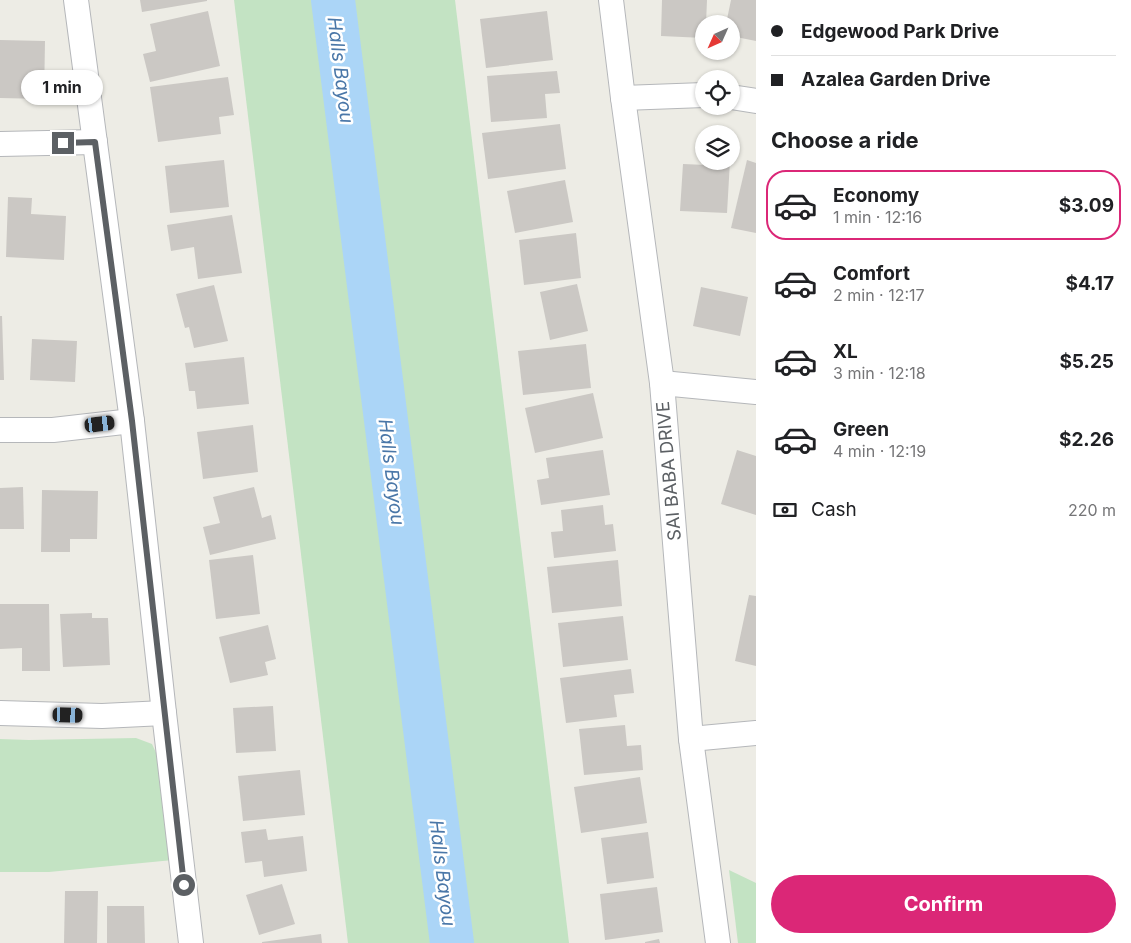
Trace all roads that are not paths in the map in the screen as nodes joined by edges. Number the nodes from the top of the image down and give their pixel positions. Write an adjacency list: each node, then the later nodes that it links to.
1 (76, 0): 7 (street)
2 (611, 0): 4 (street, SAI BABA DRIVE)
3 (695, 95): 4 (street)
4 (623, 98): 9 (street, SAI BABA DRIVE)
5 (740, 98): 6 (street)
6 (756, 101)
7 (95, 142): 8 (street); 11 (street)
8 (0, 144)
9 (662, 383): 10 (street); 16 (street, SAI BABA DRIVE)
10 (756, 392)
11 (132, 421): 12 (street); 14 (street)
12 (0, 430)
13 (0, 713): 14 (street)
14 (164, 713): 17 (street)
15 (756, 733): 16 (street)
16 (691, 739): 18 (street, SAI BABA DRIVE)
17 (191, 943)
18 (718, 943)

